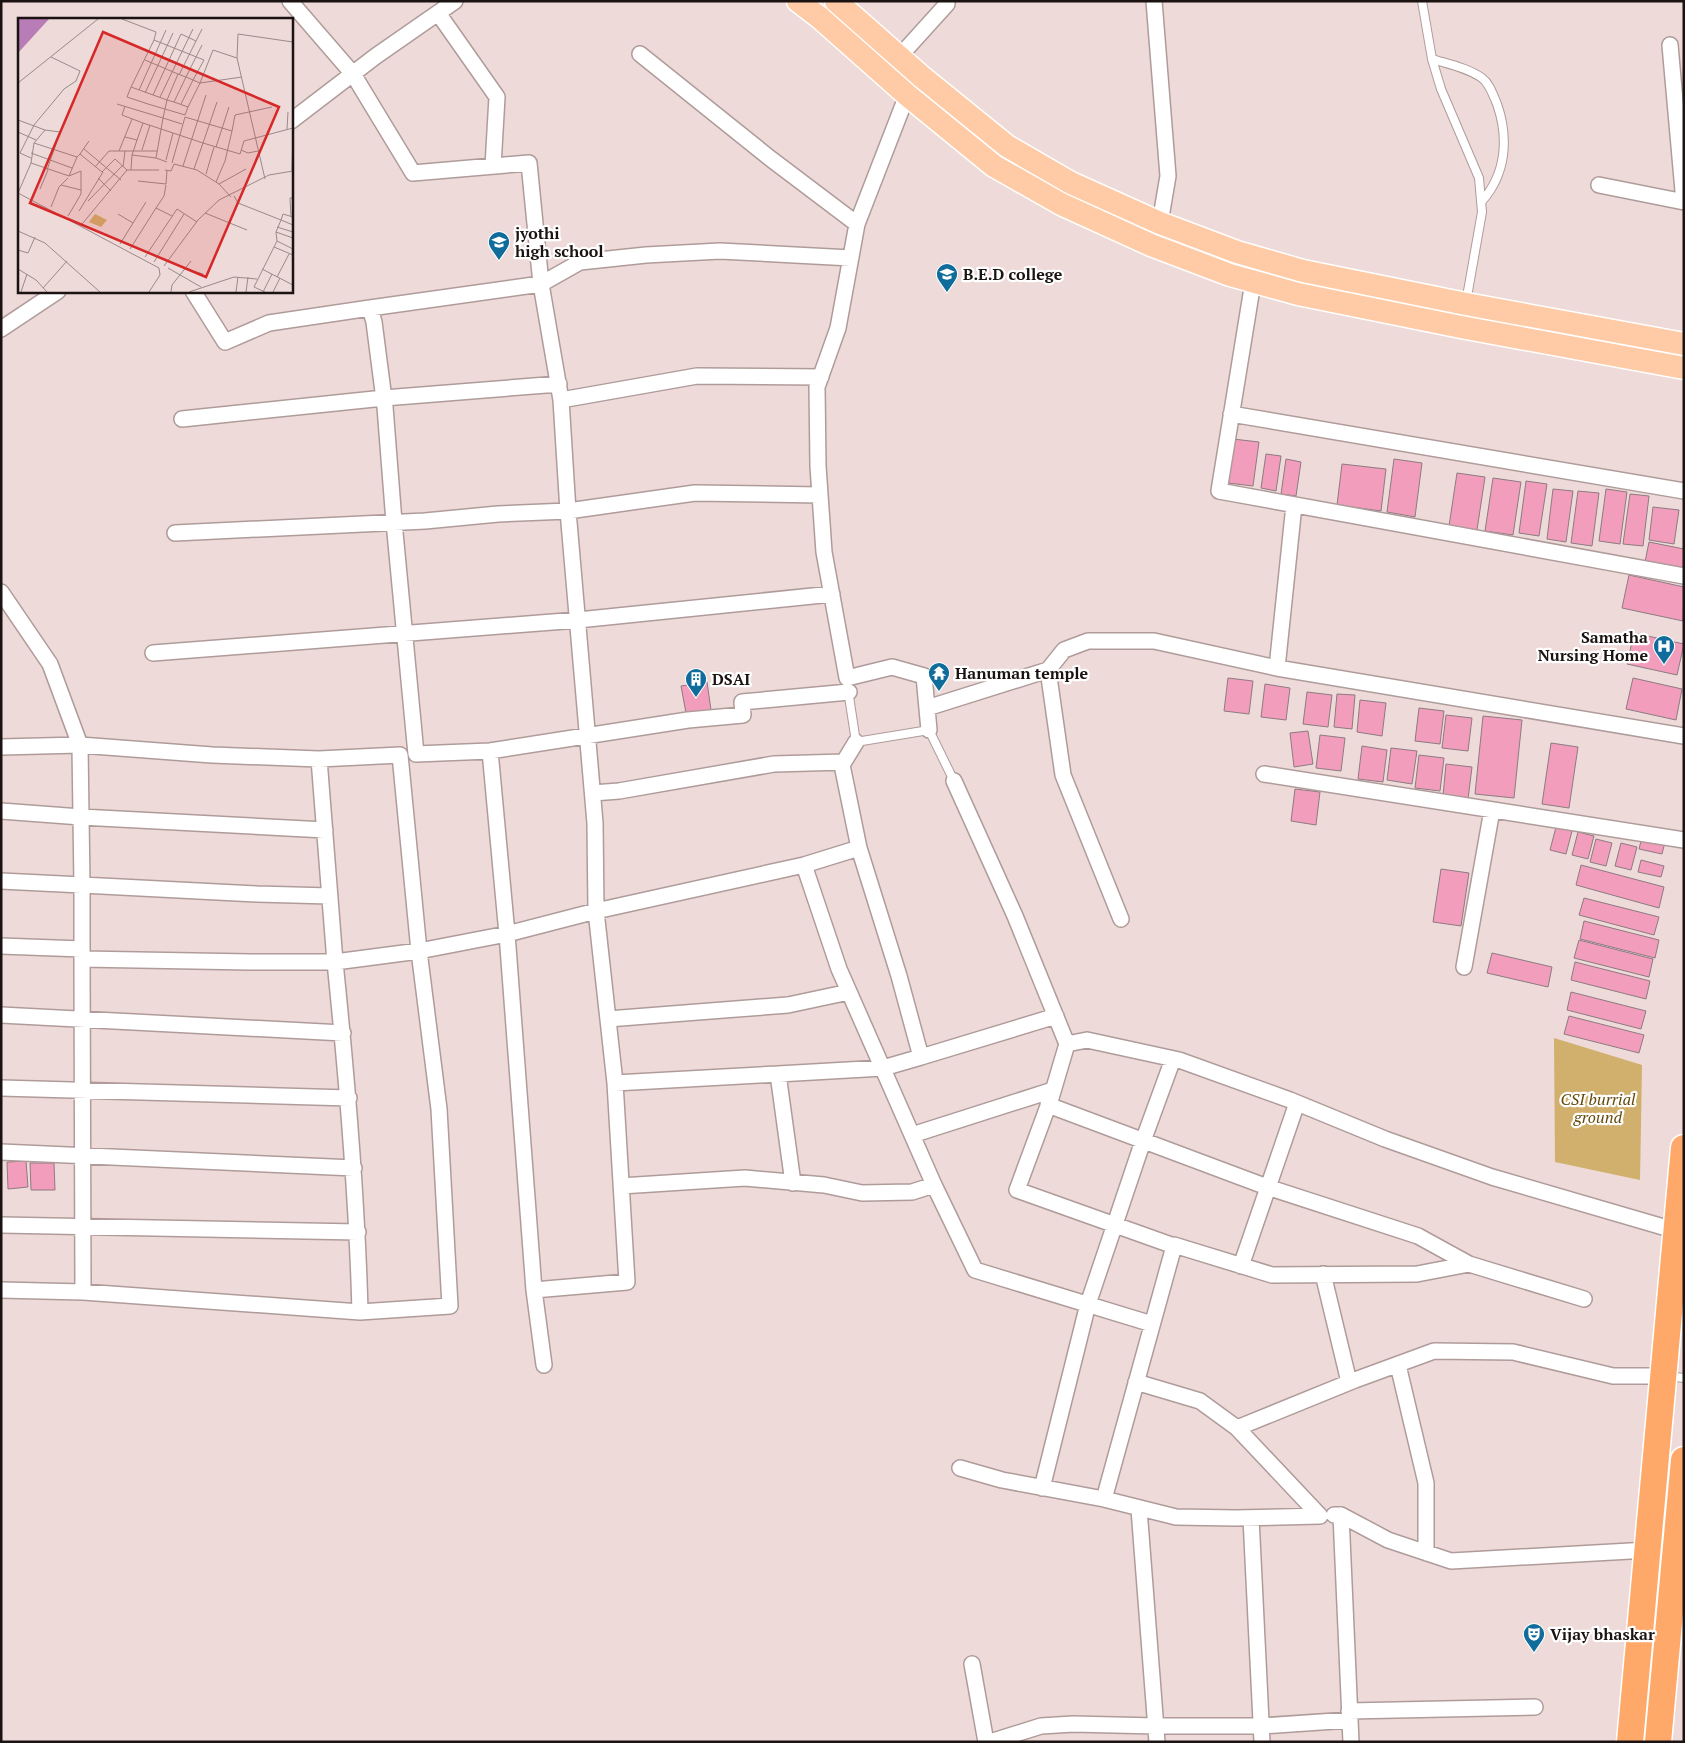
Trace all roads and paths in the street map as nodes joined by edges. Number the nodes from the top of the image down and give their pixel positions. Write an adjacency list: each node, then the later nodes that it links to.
1 (290, 1): 13 (street)
2 (456, 1): 8 (street)
3 (798, 1): 15 (main road)
4 (836, 1): 11 (main road)
5 (947, 1): 11 (street)
6 (1154, 1): 25 (street)
7 (1422, 1): 12 (lane)
8 (438, 13): 13 (street); 18 (street)
9 (1670, 44): 23 (street)
10 (640, 54): 26 (street)
11 (899, 57): 14 (main road)
12 (1432, 59): 22 (lane); 22 (lane)
13 (353, 74): 16 (street); 18 (street)
14 (922, 77): 15 (street); 17 (main road)
15 (907, 95): 19 (main road); 26 (street)
16 (292, 120)
17 (1007, 146): 19 (main road); 20 (main road)
18 (493, 166): 30 (street)
19 (994, 166): 24 (main road)
20 (1071, 183): 24 (main road); 25 (main road)
21 (1599, 186): 23 (street)
22 (1482, 201): 33 (lane)
23 (1684, 202)
24 (1061, 204): 27 (main road)
25 (1160, 223): 27 (street); 33 (main road)
26 (857, 224): 28 (street)
27 (1151, 245): 29 (main road)
28 (851, 258): 30 (street); 39 (street)
29 (1253, 282): 35 (main road); 43 (street)
30 (541, 284): 34 (street); 40 (street)
31 (56, 292): 36 (street)
32 (194, 292): 34 (street)
33 (1466, 304): 35 (lane); 37 (main road)
34 (370, 308): 41 (street)
35 (1461, 327): 38 (main road)
36 (1, 329)
37 (1684, 344)
38 (1684, 368)
39 (821, 376): 42 (street); 46 (street)
40 (559, 384): 41 (street); 42 (street)
41 (384, 398): 44 (street); 49 (street)
42 (561, 400): 48 (street)
43 (1231, 414): 45 (street); 47 (street)
44 (182, 419)
45 (1684, 491)
46 (820, 495): 48 (street); 53 (street)
47 (1294, 505): 51 (street); 57 (street)
48 (568, 511): 49 (street); 54 (street)
49 (394, 522): 50 (street); 55 (street)
50 (175, 533)
51 (1684, 576)
52 (1, 592): 65 (street)
53 (832, 594): 54 (street); 59 (street)
54 (578, 620): 55 (street); 62 (street)
55 (405, 634): 56 (street); 68 (street)
56 (154, 653)
57 (1278, 668): 58 (street); 63 (street)
58 (1048, 670): 60 (street); 86 (street)
59 (848, 685): 60 (street); 62 (street); 64 (lane)
60 (927, 708): 61 (street)
61 (929, 730): 64 (lane); 73 (lane)
62 (588, 736): 67 (street); 74 (street)
63 (1684, 736)
64 (856, 742): 71 (street)
65 (80, 745): 66 (street); 70 (street); 77 (street)
66 (1, 747)
67 (490, 751): 68 (street); 87 (street)
68 (416, 754): 69 (street)
69 (400, 755): 70 (street); 89 (street)
70 (319, 759): 78 (street)
71 (844, 762): 74 (street); 80 (street)
72 (1264, 774): 75 (street)
73 (954, 782): 95 (street)
74 (593, 793): 85 (street)
75 (1492, 810): 79 (street); 92 (street)
76 (1, 811): 77 (street)
77 (81, 817): 78 (street); 83 (street)
78 (325, 830): 84 (street)
79 (1684, 840)
80 (859, 848): 81 (street); 100 (street)
81 (804, 865): 85 (street); 93 (street)
82 (1, 881): 83 (street)
83 (82, 884): 84 (street); 90 (street)
84 (330, 896): 91 (street)
85 (596, 911): 87 (street); 96 (street)
86 (1121, 919)
87 (508, 934): 89 (street); 130 (street)
88 (1, 946): 90 (street)
89 (419, 951): 91 (street); 134 (street)
90 (82, 954): 91 (street); 97 (street)
91 (335, 962): 98 (street)
92 (1464, 966)
93 (849, 992): 96 (street); 102 (street)
94 (1, 1015): 97 (street)
95 (1056, 1016): 99 (street); 100 (street)
96 (608, 1018): 104 (street)
97 (82, 1020): 98 (street); 106 (street)
98 (342, 1033): 107 (street)
99 (1067, 1044): 101 (street); 108 (street)
100 (921, 1057): 102 (street)
101 (1173, 1058): 109 (street); 111 (street)
102 (883, 1068): 103 (street); 110 (street)
103 (778, 1074): 104 (street); 116 (street)
104 (614, 1083): 118 (street)
105 (1, 1088): 106 (street)
106 (83, 1091): 107 (street); 114 (street)
107 (349, 1098): 115 (street)
108 (1050, 1098): 110 (street); 111 (street); 120 (street)
109 (1296, 1103): 119 (street); 123 (street)
110 (912, 1135): 117 (street)
111 (1143, 1141): 119 (street); 120 (street)
112 (1684, 1148): 123 (highway)
113 (1, 1152): 114 (street)
114 (83, 1154): 115 (street); 122 (street)
115 (354, 1168): 124 (street)
116 (793, 1182): 117 (street); 118 (street)
117 (934, 1185): 133 (street)
118 (621, 1186): 130 (street)
119 (1267, 1187): 126 (street); 127 (street)
120 (1114, 1224): 125 (street); 133 (street)
121 (1, 1225): 122 (street)
122 (83, 1228): 124 (street); 131 (street)
123 (1677, 1231): 138 (highway)
124 (358, 1232): 134 (street)
125 (1174, 1245): 127 (street); 135 (street)
126 (1469, 1264): 128 (street); 132 (street)
127 (1241, 1266): 128 (street)
128 (1323, 1274): 140 (street)
129 (1, 1290): 131 (street)
130 (534, 1290): 136 (street)
131 (83, 1292): 134 (street)
132 (1584, 1299)
133 (1088, 1304): 135 (street); 144 (street)
134 (360, 1312)
135 (1152, 1324): 139 (street)
136 (544, 1365)
137 (1398, 1365): 138 (street); 140 (street); 151 (street)
138 (1674, 1377): 150 (highway)
139 (1136, 1382): 141 (street); 145 (street)
140 (1349, 1382): 141 (street)
141 (1237, 1428): 148 (street)
142 (1684, 1460): 162 (highway)
143 (960, 1468): 144 (street)
144 (1042, 1488): 145 (street)
145 (1104, 1498): 146 (street)
146 (1139, 1509): 149 (street); 155 (street)
147 (1341, 1515): 148 (street); 151 (street); 154 (street)
148 (1320, 1516): 149 (street)
149 (1251, 1518): 156 (street)
150 (1648, 1550): 151 (street); 161 (highway)
151 (1426, 1553)
152 (972, 1664): 157 (street)
153 (1535, 1706): 154 (street)
154 (1349, 1716): 156 (street); 160 (street)
155 (1156, 1726): 156 (street); 157 (street); 158 (street)
156 (1261, 1726): 159 (street)
157 (988, 1742)
158 (1157, 1742)
159 (1262, 1742)
160 (1350, 1742)
161 (1630, 1742)
162 (1658, 1742)

